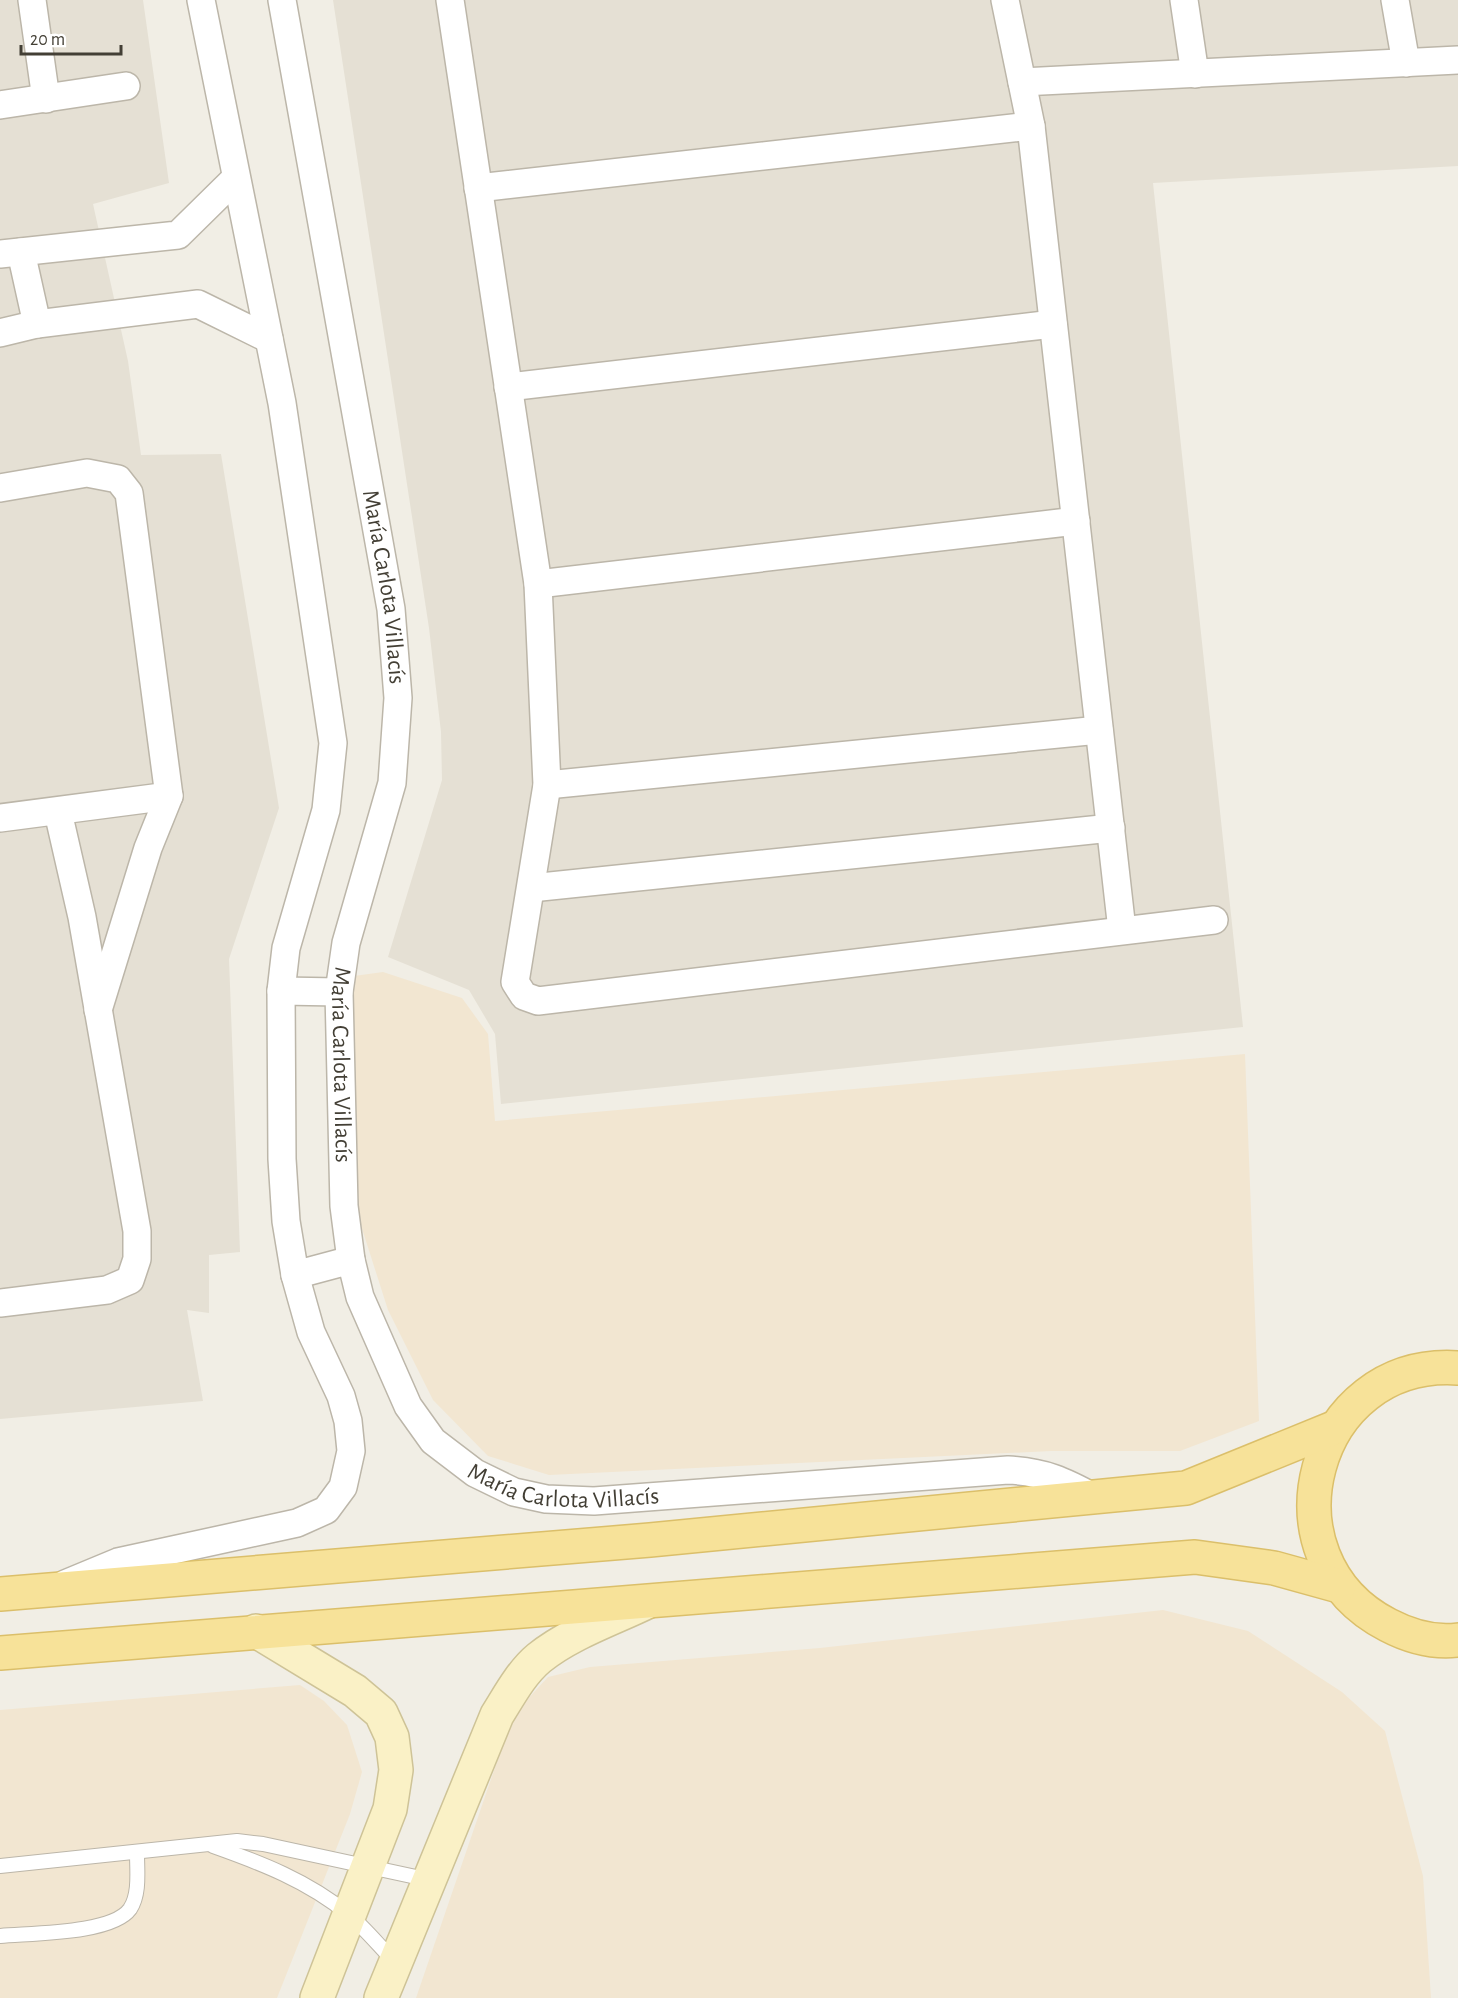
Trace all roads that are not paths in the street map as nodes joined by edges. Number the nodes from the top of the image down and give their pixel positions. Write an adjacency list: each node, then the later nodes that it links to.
1 (32, 0): 13 (street)
2 (201, 0): 16 (street)
3 (282, 0): 37 (street, María Carlota Villacís)
4 (450, 0): 17 (street)
5 (1005, 0): 11 (street)
6 (1184, 0): 10 (street)
7 (1395, 0): 9 (street)
8 (1458, 60): 9 (street)
9 (1406, 63): 10 (street)
10 (1195, 74): 11 (street)
11 (1022, 82): 15 (street)
12 (126, 86): 13 (street)
13 (46, 99): 14 (street)
14 (0, 105)
15 (1031, 126): 17 (street); 20 (street)
16 (236, 178): 18 (street); 22 (street)
17 (478, 188): 23 (street)
18 (11, 253): 19 (street)
19 (38, 324): 21 (street); 22 (street)
20 (1053, 324): 23 (street); 25 (street)
21 (0, 333)
22 (269, 339): 36 (street)
23 (508, 387): 26 (street)
24 (0, 488): 29 (street)
25 (1076, 521): 26 (street); 27 (street)
26 (538, 584): 28 (street)
27 (1099, 730): 28 (street); 32 (street)
28 (547, 785): 33 (street)
29 (169, 796): 30 (street); 38 (street)
30 (58, 812): 31 (street); 38 (street)
31 (0, 818)
32 (1111, 828): 33 (street); 35 (street)
33 (531, 888): 35 (street)
34 (1215, 920): 35 (street)
35 (1122, 930)
36 (281, 991): 37 (street); 40 (street)
37 (339, 992): 39 (street, María Carlota Villacís)
38 (98, 1010): 41 (street)
39 (351, 1260): 40 (street); 44 (street, María Carlota Villacís)
40 (295, 1275): 46 (street)
41 (0, 1303)
42 (1458, 1368): 43 (main road)
43 (1336, 1426): 44 (main road); 45 (main road)
44 (1095, 1498): 46 (main road)
45 (1339, 1586): 48 (main road); 50 (main road)
46 (50, 1590): 47 (main road)
47 (0, 1594)
48 (654, 1598): 49 (main road); 56 (street)
49 (256, 1631): 51 (main road); 55 (street)
50 (1458, 1640)
51 (0, 1653)
52 (211, 1845): 53 (lane); 55 (lane); 57 (lane)
53 (137, 1854): 54 (lane); 58 (lane)
54 (0, 1866)
55 (367, 1867): 56 (lane); 57 (street)
56 (430, 1880): 59 (street)
57 (349, 1914): 59 (lane); 60 (street)
58 (0, 1936)
59 (396, 1964): 61 (street)
60 (317, 1998)
61 (381, 1998)

